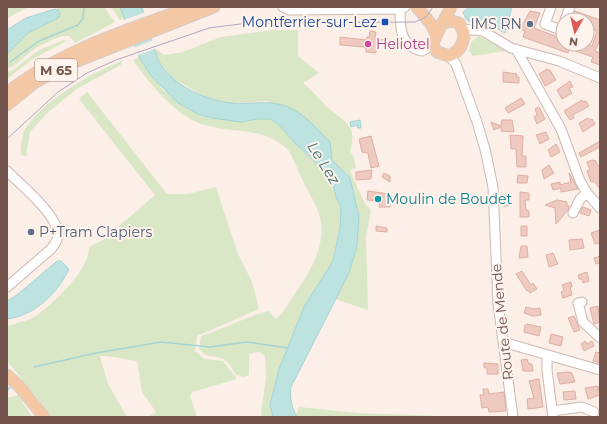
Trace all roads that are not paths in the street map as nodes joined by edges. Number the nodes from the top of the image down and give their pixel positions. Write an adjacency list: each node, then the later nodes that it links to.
1 (192, 7): 9 (main road, M 65)
2 (214, 7): 9 (main road, M 65)
3 (283, 7): 8 (street)
4 (417, 7): 14 (main road)
5 (451, 7): 10 (main road)
6 (458, 7): 11 (main road)
7 (551, 7): 12 (street)
8 (402, 8): 16 (street)
9 (166, 21): 15 (main road, M 65)
10 (444, 23): 11 (main road); 14 (main road)
11 (459, 25): 13 (street); 18 (main road)
12 (555, 28)
13 (483, 31): 17 (street); 18 (street)
14 (436, 34): 16 (main road)
15 (110, 42): 20 (main road, M 65); 21 (main road, M 65)
16 (433, 45): 18 (main road)
17 (516, 49): 19 (street); 23 (street)
18 (456, 54): 29 (street, Route de Mende)
19 (600, 78)
20 (7, 93)
21 (7, 105)
22 (7, 171): 26 (street)
23 (587, 193): 24 (street); 25 (street)
24 (600, 208)
25 (572, 213)
26 (7, 287)
27 (582, 302): 28 (street)
28 (600, 338)
29 (503, 342): 30 (street); 36 (street, Route de Mende)
30 (548, 356): 31 (street); 34 (street)
31 (600, 370)
32 (7, 375): 35 (main road)
33 (594, 412): 34 (street)
34 (553, 414)
35 (44, 417)
36 (513, 417)

